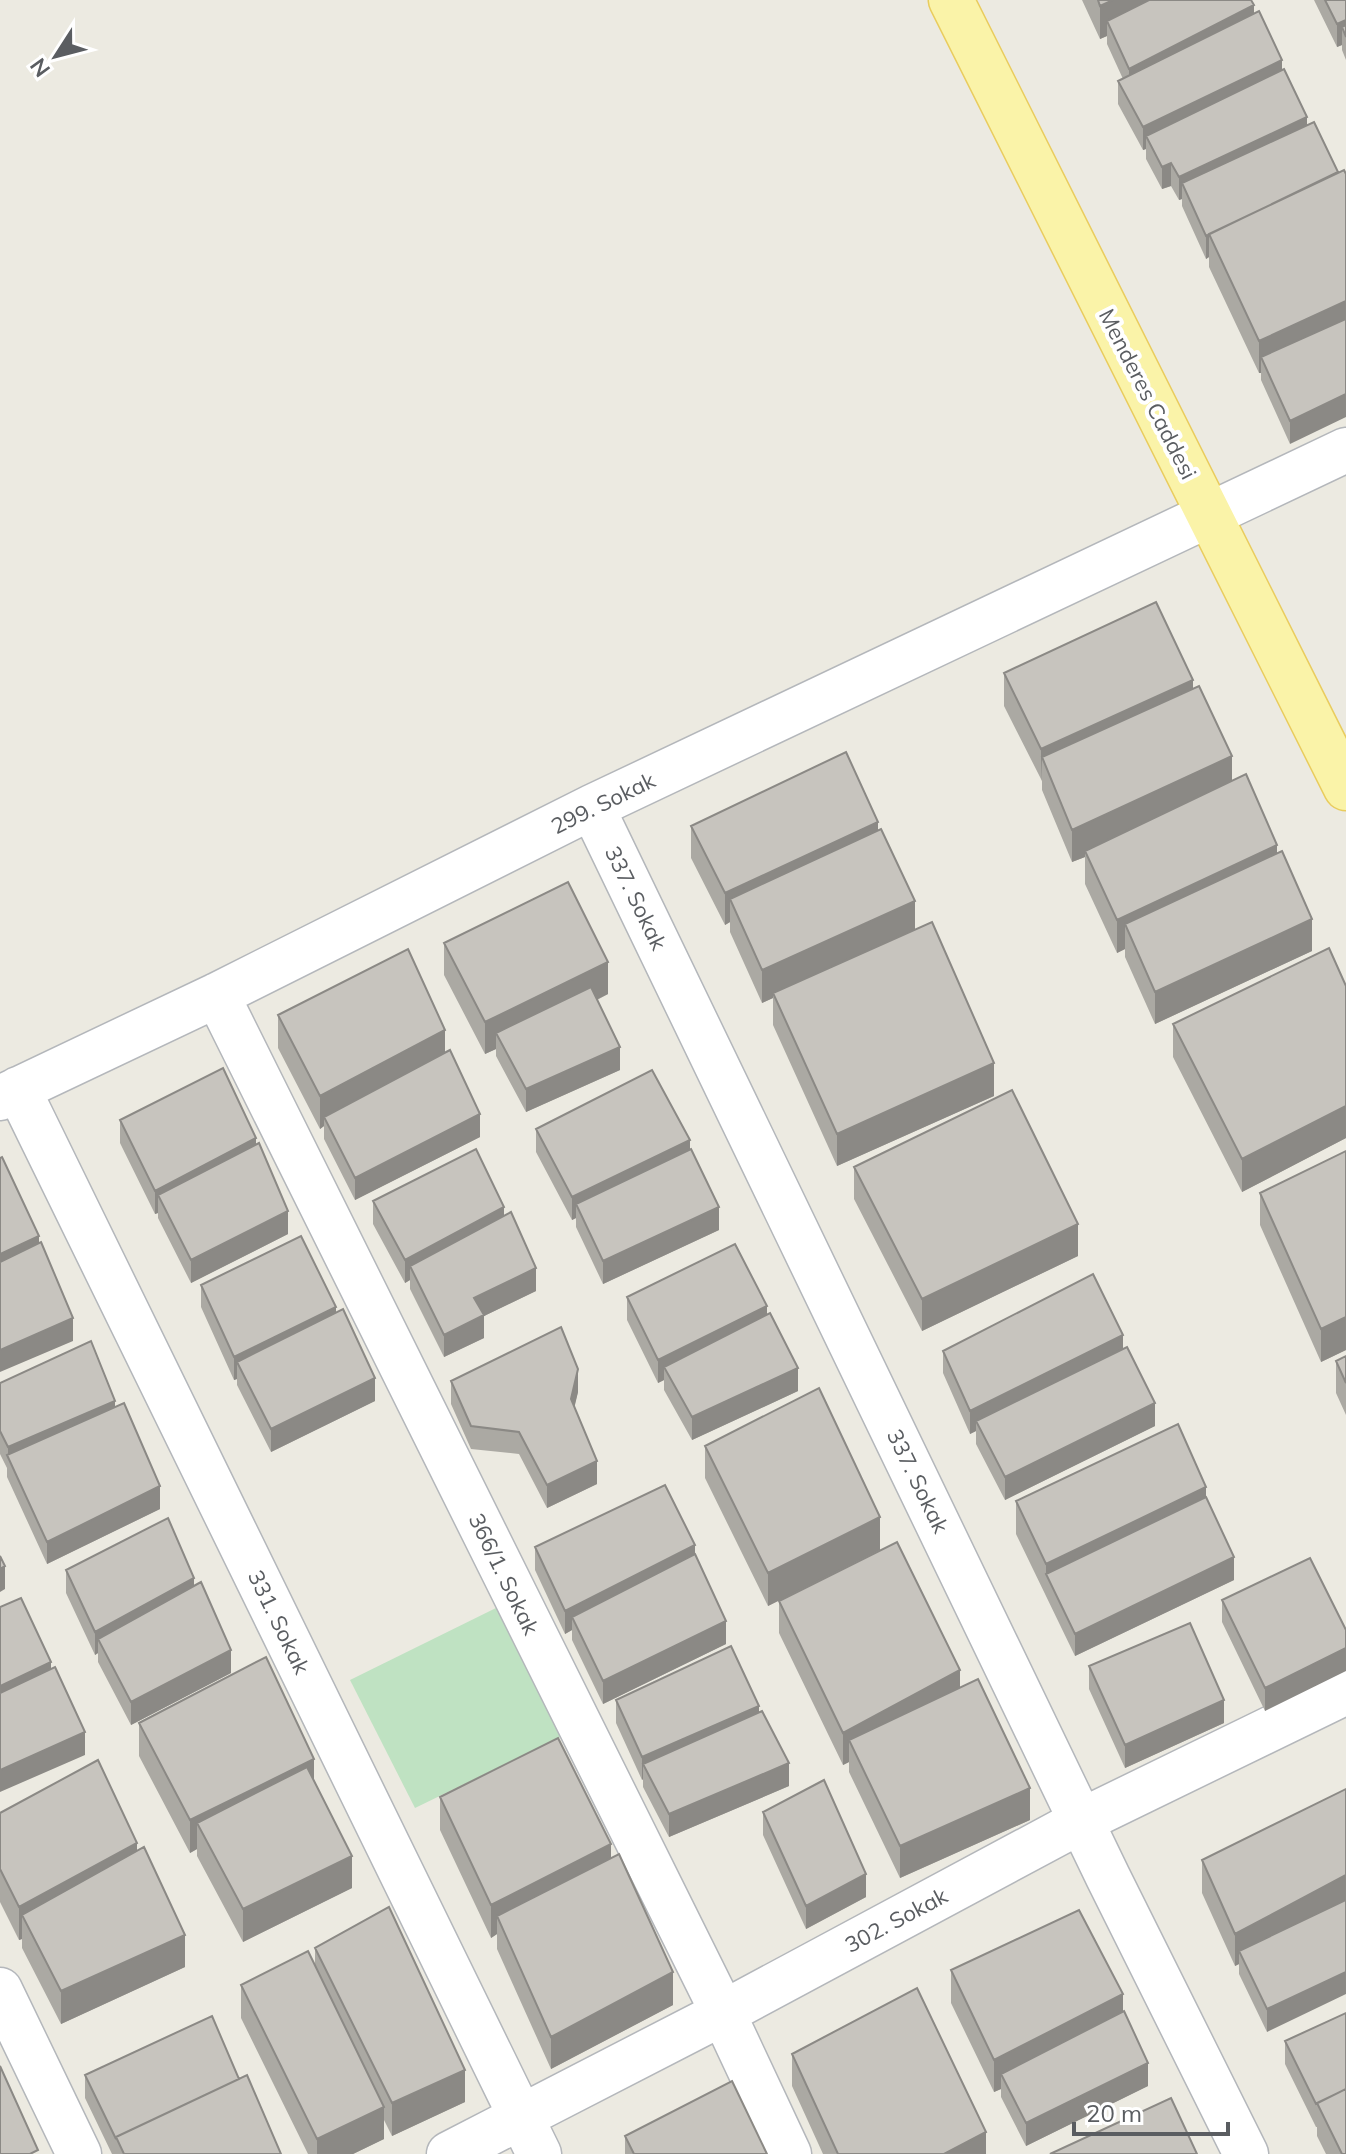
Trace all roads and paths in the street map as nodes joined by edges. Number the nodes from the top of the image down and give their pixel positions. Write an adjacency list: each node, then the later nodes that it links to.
1 (951, 0): 3 (main road, Menderes Caddesi)
2 (1346, 450): 3 (street, 299. Sokak)
3 (1209, 515): 4 (main road, Menderes Caddesi); 5 (street, 299. Sokak)
4 (1346, 788)
5 (592, 807): 6 (street, 299. Sokak); 9 (street, 337. Sokak)
6 (217, 995): 7 (street, 299. Sokak); 11 (street, 366/1. Sokak)
7 (9, 1094): 12 (street, 331. Sokak)
8 (1346, 1692): 9 (street, 302. Sokak)
9 (1081, 1821): 11 (street, 302. Sokak); 16 (street, 337. Sokak)
10 (0, 1990): 13 (street)
11 (723, 2013): 12 (street, 302. Sokak); 15 (street, 366/1. Sokak)
12 (530, 2136): 14 (street, 302. Sokak)
13 (79, 2154)
14 (449, 2154)
15 (789, 2154)
16 (1246, 2154)

